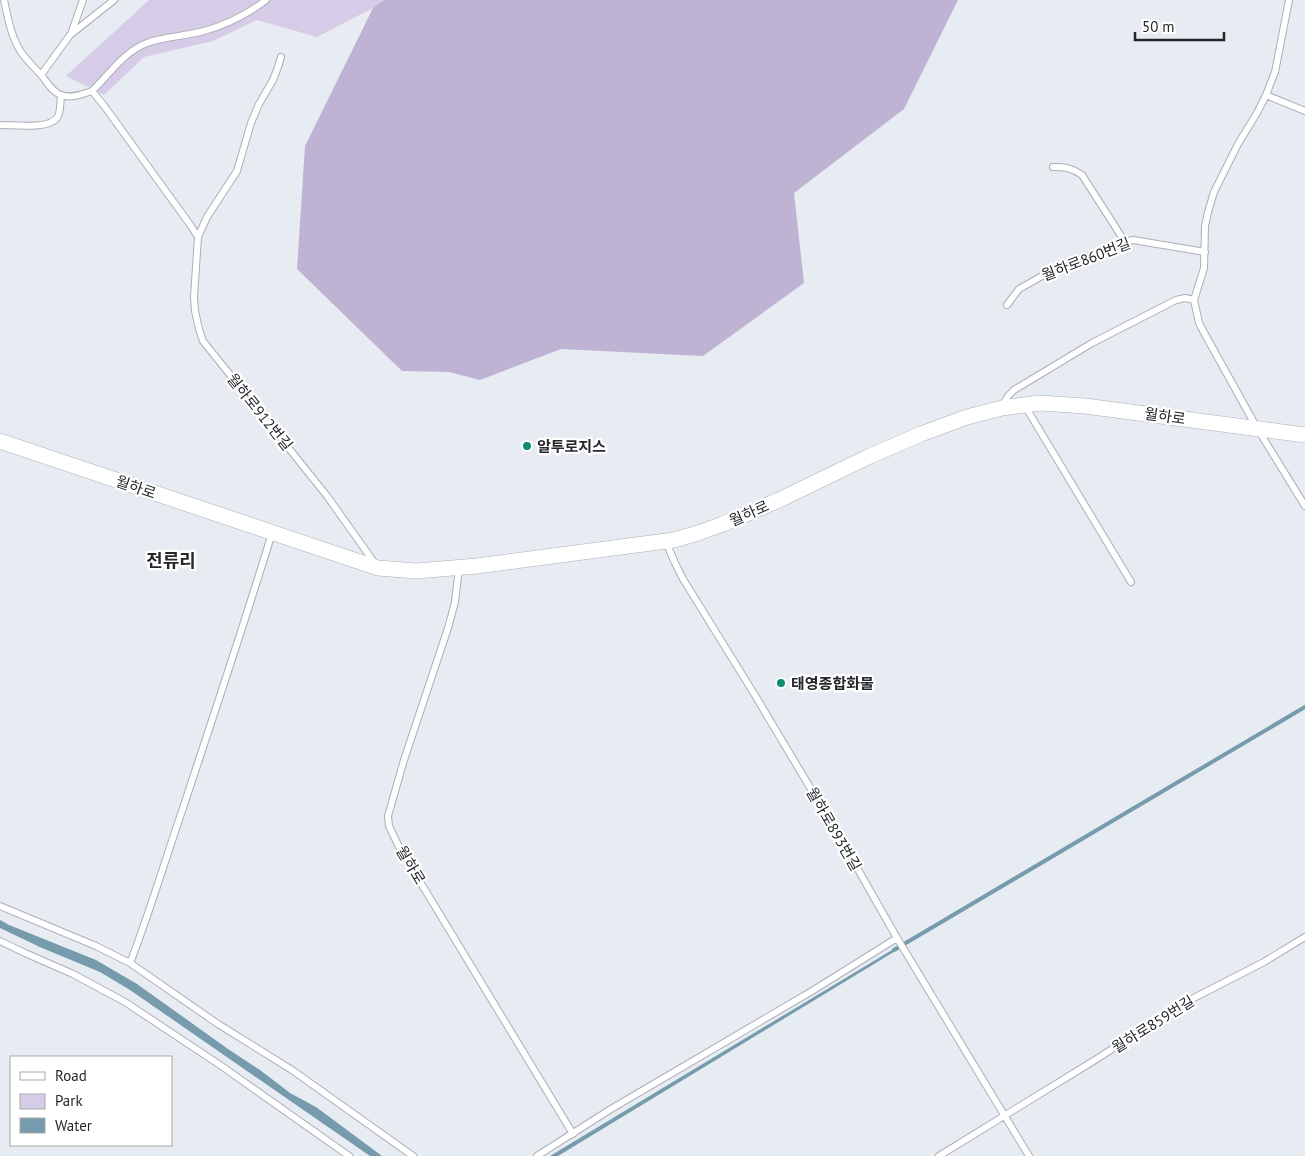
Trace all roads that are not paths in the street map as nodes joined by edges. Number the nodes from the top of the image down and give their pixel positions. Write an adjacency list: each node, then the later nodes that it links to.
1 (4, 0): 8 (lane)
2 (83, 0): 6 (lane)
3 (114, 0): 6 (lane)
4 (266, 0): 9 (lane)
5 (1289, 0): 10 (lane)
6 (70, 35): 8 (lane)
7 (280, 57): 15 (lane, 월하로912번길)
8 (41, 75): 11 (lane)
9 (92, 91): 11 (lane); 15 (lane)
10 (1266, 95): 12 (lane); 17 (lane)
11 (61, 96): 13 (lane)
12 (1305, 112)
13 (0, 125)
14 (1053, 167): 16 (lane)
15 (198, 237): 28 (lane, 월하로912번길)
16 (1125, 242): 17 (lane, 월하로860번길); 19 (lane, 월하로860번길)
17 (1205, 252): 18 (lane)
18 (1194, 300): 21 (lane); 22 (lane)
19 (1007, 305)
20 (1024, 405): 21 (street, 월하로); 22 (street, 월하로); 30 (lane)
21 (1002, 408): 27 (street, 월하로)
22 (1258, 428): 23 (street, 월하로); 25 (lane)
23 (1305, 435)
24 (0, 441): 26 (street, 월하로)
25 (1305, 506)
26 (272, 533): 28 (street, 월하로); 35 (lane)
27 (665, 541): 29 (street, 월하로); 33 (lane, 월하로893번길)
28 (378, 568): 29 (street, 월하로)
29 (459, 568): 37 (lane, 월하로)
30 (1131, 582)
31 (0, 906): 35 (lane)
32 (1305, 937): 36 (lane, 월하로859번길)
33 (898, 940): 36 (lane, 월하로893번길); 37 (lane)
34 (0, 941): 38 (lane)
35 (130, 963): 39 (lane)
36 (1004, 1116): 41 (lane); 42 (lane, 월하로893번길)
37 (573, 1134): 40 (lane)
38 (349, 1156)
39 (413, 1156)
40 (538, 1156)
41 (939, 1156)
42 (1029, 1156)

